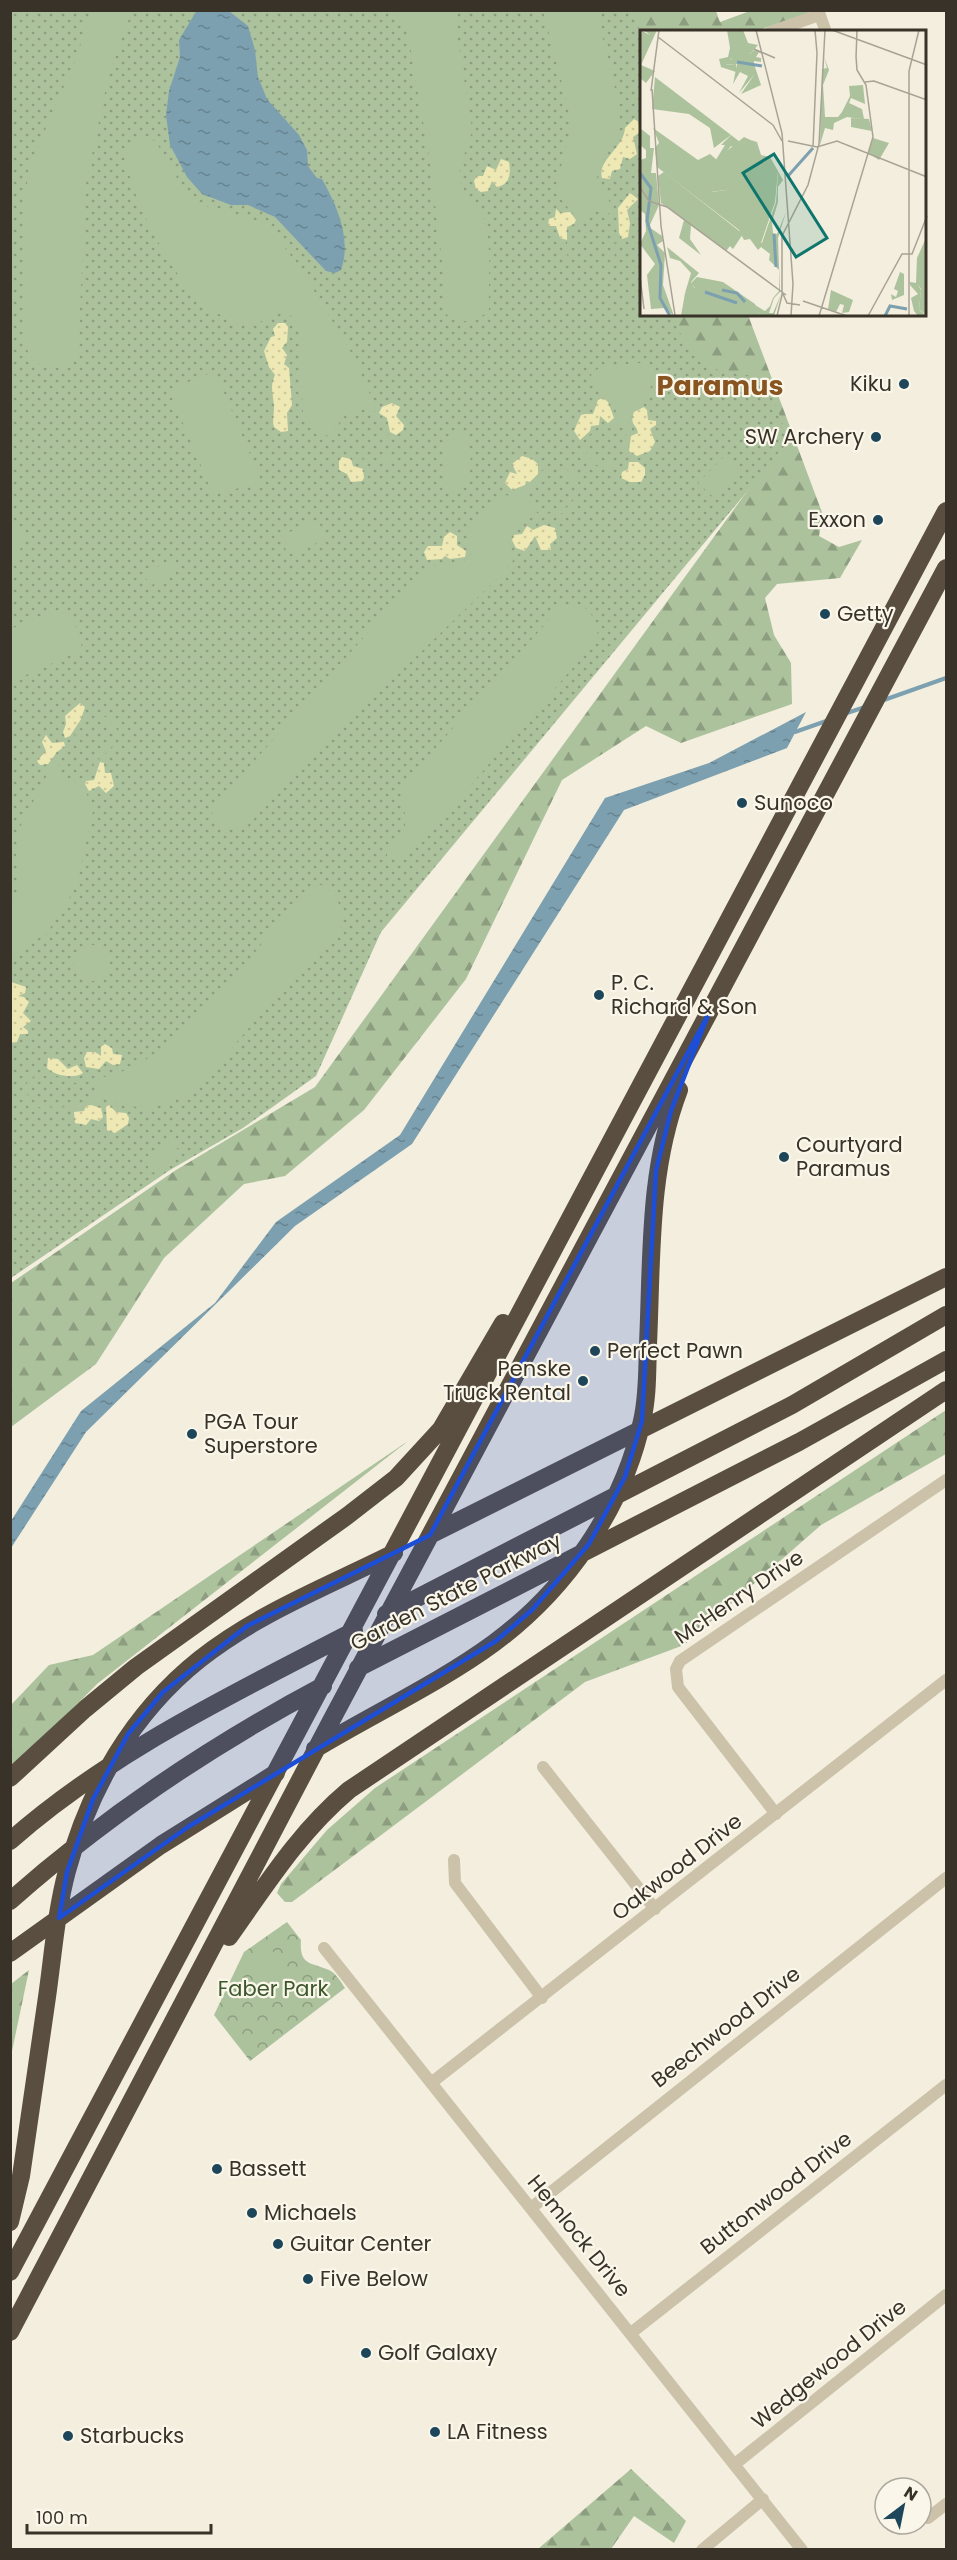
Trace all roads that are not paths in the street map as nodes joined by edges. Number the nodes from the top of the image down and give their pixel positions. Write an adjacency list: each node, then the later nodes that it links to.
1 (819, 13): 2 (street); 3 (street)
2 (776, 30)
3 (825, 30)
4 (946, 511): 7 (highway)
5 (946, 568): 6 (highway)
6 (708, 1015): 23 (highway); 24 (highway)
7 (576, 1208): 15 (highway); 30 (highway)
8 (946, 1277): 29 (highway)
9 (946, 1315): 17 (highway, Garden State Parkway)
10 (946, 1360): 20 (highway, Garden State Parkway)
11 (946, 1390): 24 (highway)
12 (946, 1480): 16 (street, McHenry Drive)
13 (946, 1680): 16 (street, Oakwood Drive)
14 (543, 1767): 21 (street)
15 (10, 1778)
16 (776, 1814): 21 (street, Oakwood Drive)
17 (10, 1840)
18 (454, 1860): 25 (street)
19 (946, 1878): 28 (street, Beechwood Drive)
20 (10, 1901)
21 (655, 1909): 25 (street, Oakwood Drive)
22 (324, 1948): 26 (street, Hemlock Drive)
23 (10, 1953)
24 (186, 1997): 32 (highway)
25 (542, 1998): 26 (street, Oakwood Drive)
26 (431, 2083): 28 (street, Hemlock Drive)
27 (946, 2085): 33 (street, Buttonwood Drive)
28 (531, 2208): 33 (street, Hemlock Drive)
29 (10, 2222)
30 (10, 2272)
31 (946, 2295): 34 (street, Wedgewood Drive)
32 (10, 2332)
33 (631, 2333): 34 (street, Hemlock Drive)
34 (735, 2464): 35 (street, Hemlock Drive)
35 (763, 2499): 38 (street); 39 (street, Hemlock Drive)
36 (946, 2504): 37 (street)
37 (933, 2514)
38 (702, 2550)
39 (802, 2550)

